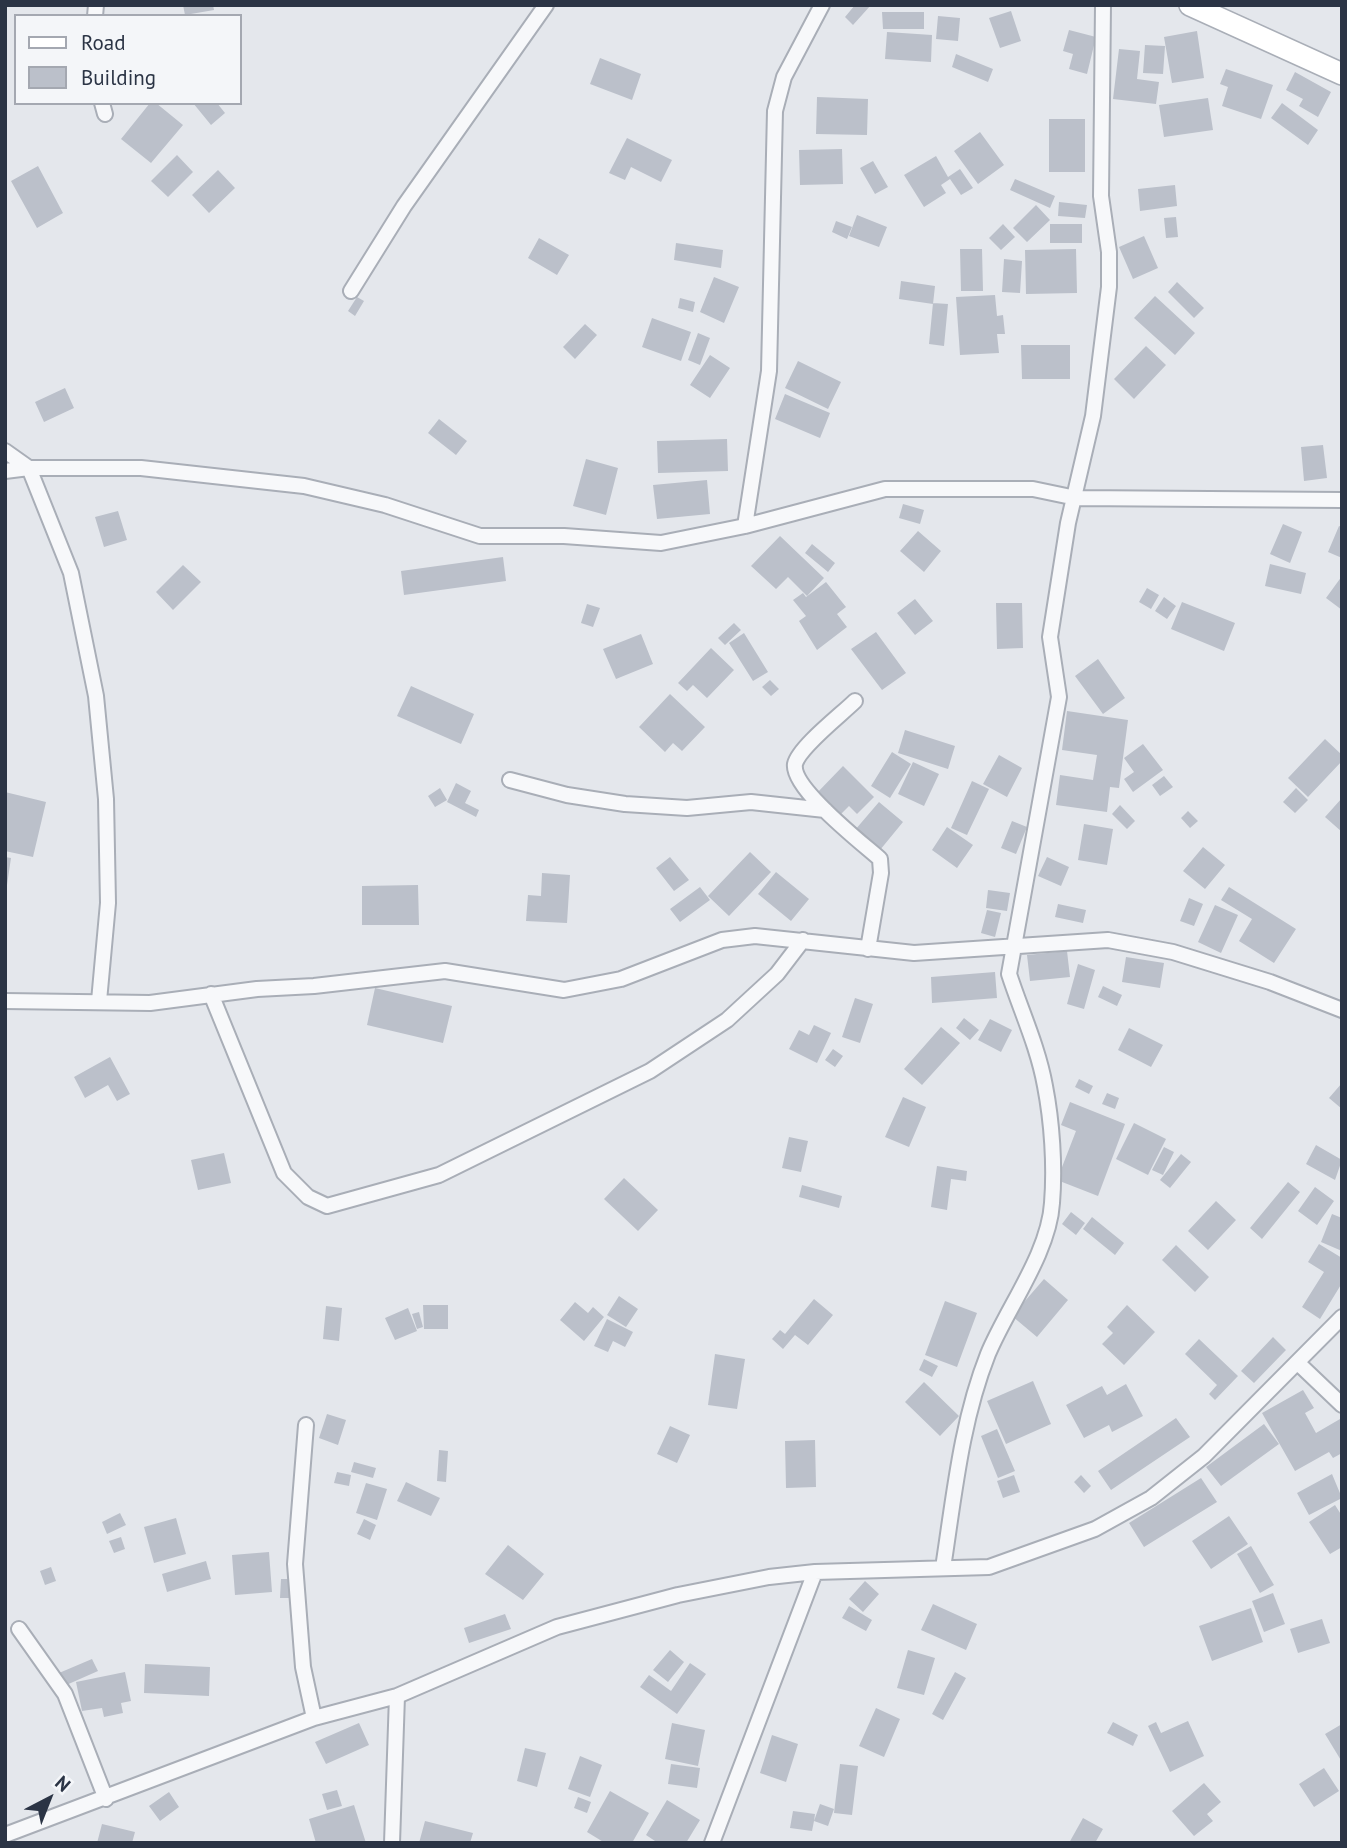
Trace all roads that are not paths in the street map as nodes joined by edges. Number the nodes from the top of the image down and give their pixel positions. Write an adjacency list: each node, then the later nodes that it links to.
1 (546, 5): 7 (street)
2 (822, 5): 13 (street)
3 (1103, 5): 11 (street)
4 (1190, 5): 5 (street)
5 (1230, 14): 6 (street)
6 (1342, 74)
7 (351, 291)
8 (5, 451): 9 (street)
9 (29, 468): 10 (street); 13 (street); 22 (street)
10 (5, 471)
11 (1076, 498): 12 (street); 13 (street); 18 (street)
12 (1342, 500)
13 (745, 526)
14 (855, 701): 16 (street)
15 (510, 780): 16 (street)
16 (825, 810): 19 (street)
17 (803, 940): 19 (street); 20 (street); 20 (street)
18 (1013, 945): 19 (street); 23 (street); 28 (street)
19 (868, 949)
20 (211, 994): 22 (street)
21 (5, 1001): 22 (street)
22 (99, 1001)
23 (1342, 1010)
24 (1342, 1317): 25 (street)
25 (1298, 1364): 26 (street); 28 (street)
26 (1342, 1405)
27 (306, 1425): 32 (street)
28 (943, 1568): 29 (street)
29 (815, 1572): 31 (street); 35 (street)
30 (19, 1629): 33 (street)
31 (397, 1696): 32 (street); 36 (street)
32 (314, 1718): 33 (street)
33 (106, 1799): 34 (street)
34 (5, 1835)
35 (714, 1842)
36 (392, 1843)

